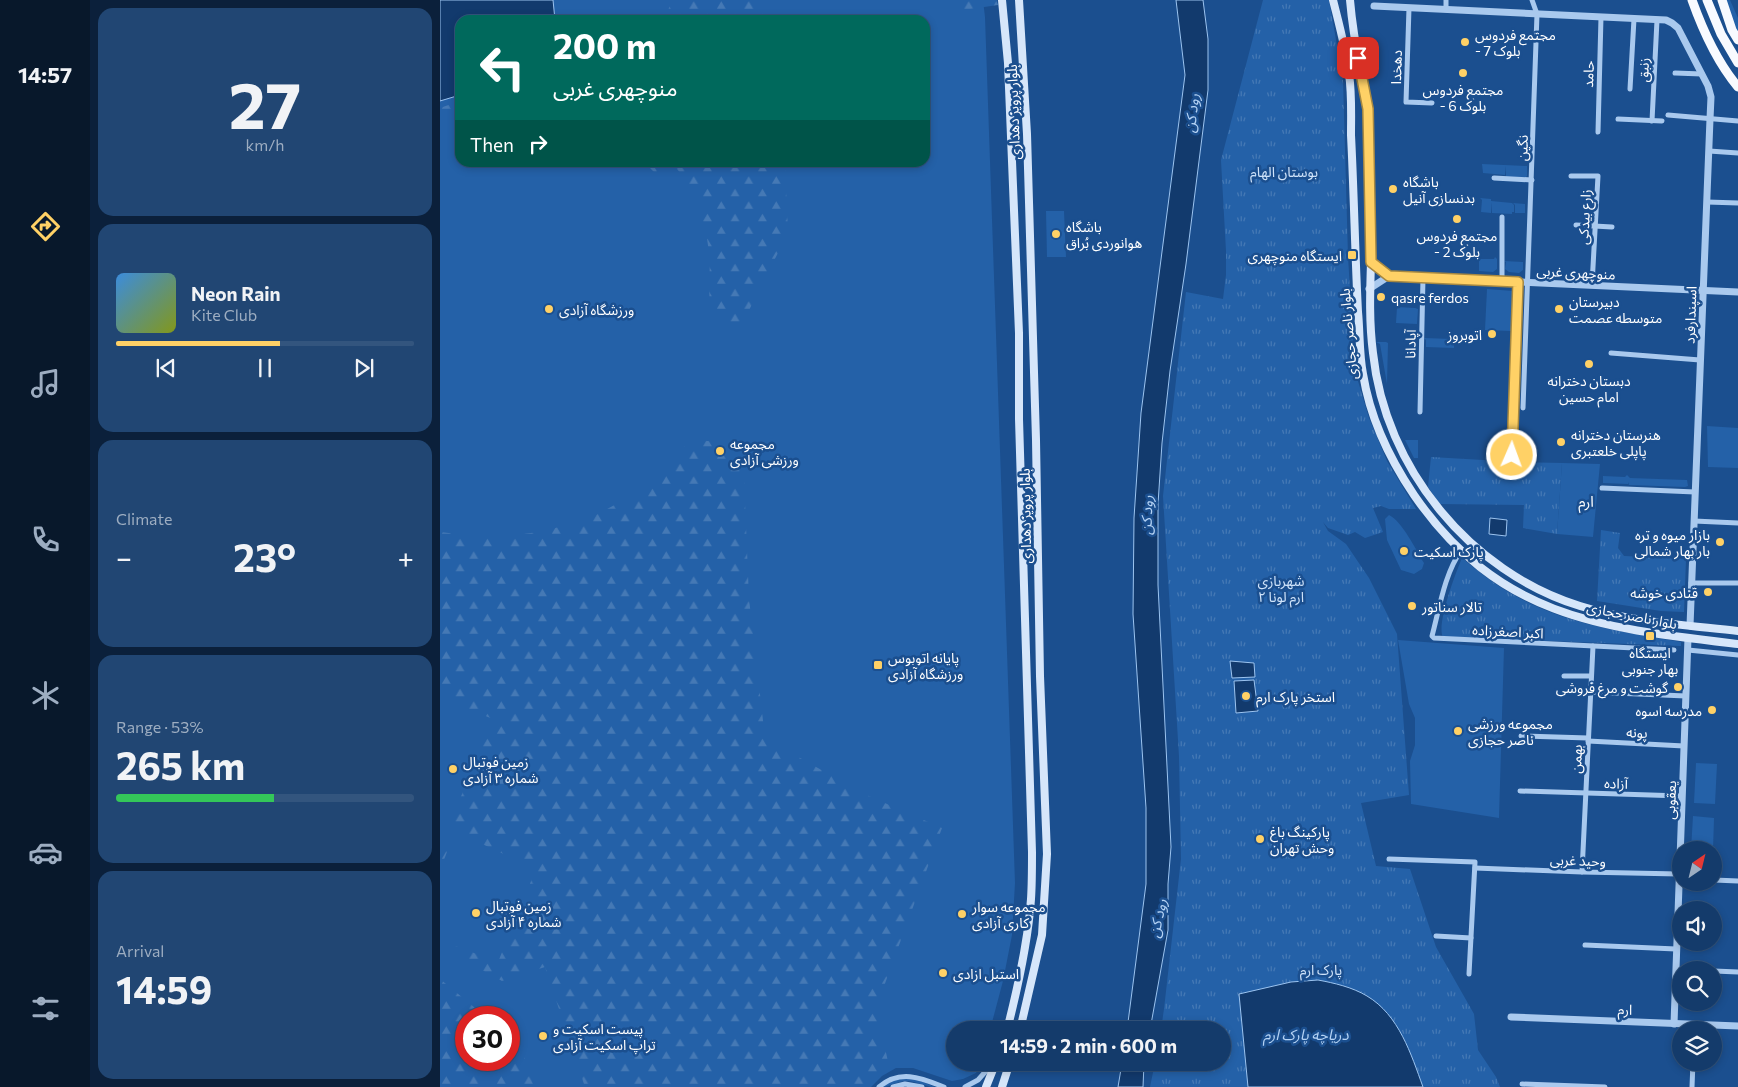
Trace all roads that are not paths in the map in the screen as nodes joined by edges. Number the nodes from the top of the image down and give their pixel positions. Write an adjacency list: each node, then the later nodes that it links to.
1 (1002, 0): 99 (main road, بلوار پرویز دهداری)
2 (1019, 0): 100 (main road, بلوار پرویز دهداری)
3 (1334, 0): 63 (main road, بلوار ناصر حجازی)
4 (1350, 0): 18 (main road)
5 (1356, 0): 18 (main road)
6 (1446, 0): 13 (street)
7 (1532, 0): 14 (street)
8 (1692, 0): 23 (highway)
9 (1707, 0): 20 (highway)
10 (1722, 0): 19 (highway)
11 (1374, 6): 12 (street)
12 (1409, 8): 13 (street); 25 (street, دهخدا)
13 (1446, 9): 14 (street)
14 (1537, 14): 15 (street); 37 (street, نگین)
15 (1601, 17): 16 (street); 32 (street, حامد)
16 (1634, 19): 17 (street); 24 (street)
17 (1656, 20): 22 (street, اسپندارفرد); 29 (street, زنبق)
18 (1352, 24): 44 (main road, بلوار ناصر حجازی)
19 (1738, 40)
20 (1738, 62)
21 (1675, 73): 22 (street)
22 (1702, 74): 28 (street, اسپندارفرد)
23 (1738, 87)
24 (1630, 89)
25 (1432, 103)
26 (1668, 116): 28 (street)
27 (1618, 119): 29 (street)
28 (1710, 119): 31 (street); 33 (street, اسپندارفرد)
29 (1652, 121): 30 (street)
30 (1662, 121)
31 (1738, 121)
32 (1598, 132)
33 (1709, 151): 34 (street); 38 (street, اسپندارفرد)
34 (1738, 153)
35 (1571, 176): 42 (street, زارع بیدکی)
36 (1494, 178): 37 (street)
37 (1532, 180): 49 (street, نگین)
38 (1707, 202): 39 (street); 52 (street, اسپندارفرد)
39 (1738, 203)
40 (1502, 217): 47 (street)
41 (1576, 225): 42 (street)
42 (1594, 226): 43 (street); 50 (street, زارع بیدکی)
43 (1612, 227)
44 (1371, 262): 45 (street); 51 (main road, بلوار ناصر حجازی)
45 (1389, 276): 46 (street, منوچهری غربی); 51 (street)
46 (1423, 278): 47 (street, منوچهری غربی); 57 (street, آپادانا)
47 (1502, 281): 48 (street, منوچهری غربی)
48 (1518, 282): 49 (street, منوچهری غربی); 58 (street)
49 (1529, 282): 50 (street, منوچهری غربی); 56 (street, نگین)
50 (1592, 285): 52 (street, منوچهری غربی)
51 (1369, 289): 66 (main road, بلوار ناصر حجازی)
52 (1703, 290): 53 (street, منوچهری غربی); 55 (street, اسپندارفرد)
53 (1738, 292)
54 (1610, 352): 55 (street)
55 (1700, 360): 60 (street, اسپندارفرد)
56 (1523, 408)
57 (1420, 412)
58 (1512, 455)
59 (1602, 488): 60 (street)
60 (1695, 492): 61 (street, اسپندارفرد)
61 (1694, 521): 62 (street); 64 (street, اسپندارفرد)
62 (1738, 523)
63 (1461, 551): 68 (main road, بلوار ناصر حجازی); 70 (street, اکبر اصغرزاده)
64 (1691, 583): 65 (street); 66 (street, اسپندارفرد)
65 (1738, 583)
66 (1690, 626): 67 (main road, بلوار ناصر حجازی)
67 (1738, 631)
68 (1688, 638): 69 (main road, بلوار ناصر حجازی); 72 (street, یعقوبی)
69 (1738, 644)
70 (1593, 646): 71 (street, اکبر اصغرزاده); 75 (street, بهمن)
71 (1674, 650)
72 (1688, 650): 73 (street); 77 (street, یعقوبی)
73 (1738, 655)
74 (1564, 676): 75 (street)
75 (1591, 676): 76 (street, بهمن)
76 (1590, 692): 77 (street); 79 (street, بهمن)
77 (1686, 696): 80 (street, یعقوبی)
78 (1521, 736): 79 (street, پونه)
79 (1588, 740): 80 (street, پونه); 82 (street, بهمن)
80 (1684, 746): 83 (street, یعقوبی)
81 (1520, 791): 82 (street, آزاده)
82 (1586, 793): 83 (street, آزاده); 87 (street, بهمن)
83 (1682, 796): 84 (street, یعقوبی)
84 (1681, 841)
85 (1389, 860): 86 (street, وحید غربی)
86 (1475, 865): 87 (street, وحید غربی); 92 (street)
87 (1582, 872): 88 (street, وحید غربی)
88 (1672, 877)
89 (1722, 880): 90 (street)
90 (1738, 881)
91 (1436, 936): 92 (street)
92 (1471, 938): 97 (street)
93 (1585, 945): 94 (street)
94 (1672, 949)
95 (1722, 971): 96 (street)
96 (1738, 972)
97 (1469, 974)
98 (1511, 1017): 101 (street, ارم)
99 (1010, 1021)
100 (1022, 1021)
101 (1672, 1024)
102 (1722, 1026): 103 (street, ارم)
103 (1738, 1026)
104 (987, 1071): 113 (street)
105 (992, 1071): 114 (main road)
106 (1007, 1071): 115 (main road)
107 (1693, 1071): 117 (street)
108 (1522, 1084): 116 (street)
109 (879, 1087): 112 (street)
110 (893, 1087): 111 (street)
111 (922, 1087)
112 (943, 1087)
113 (965, 1087)
114 (986, 1087)
115 (1002, 1087)
116 (1604, 1087)
117 (1692, 1087)

